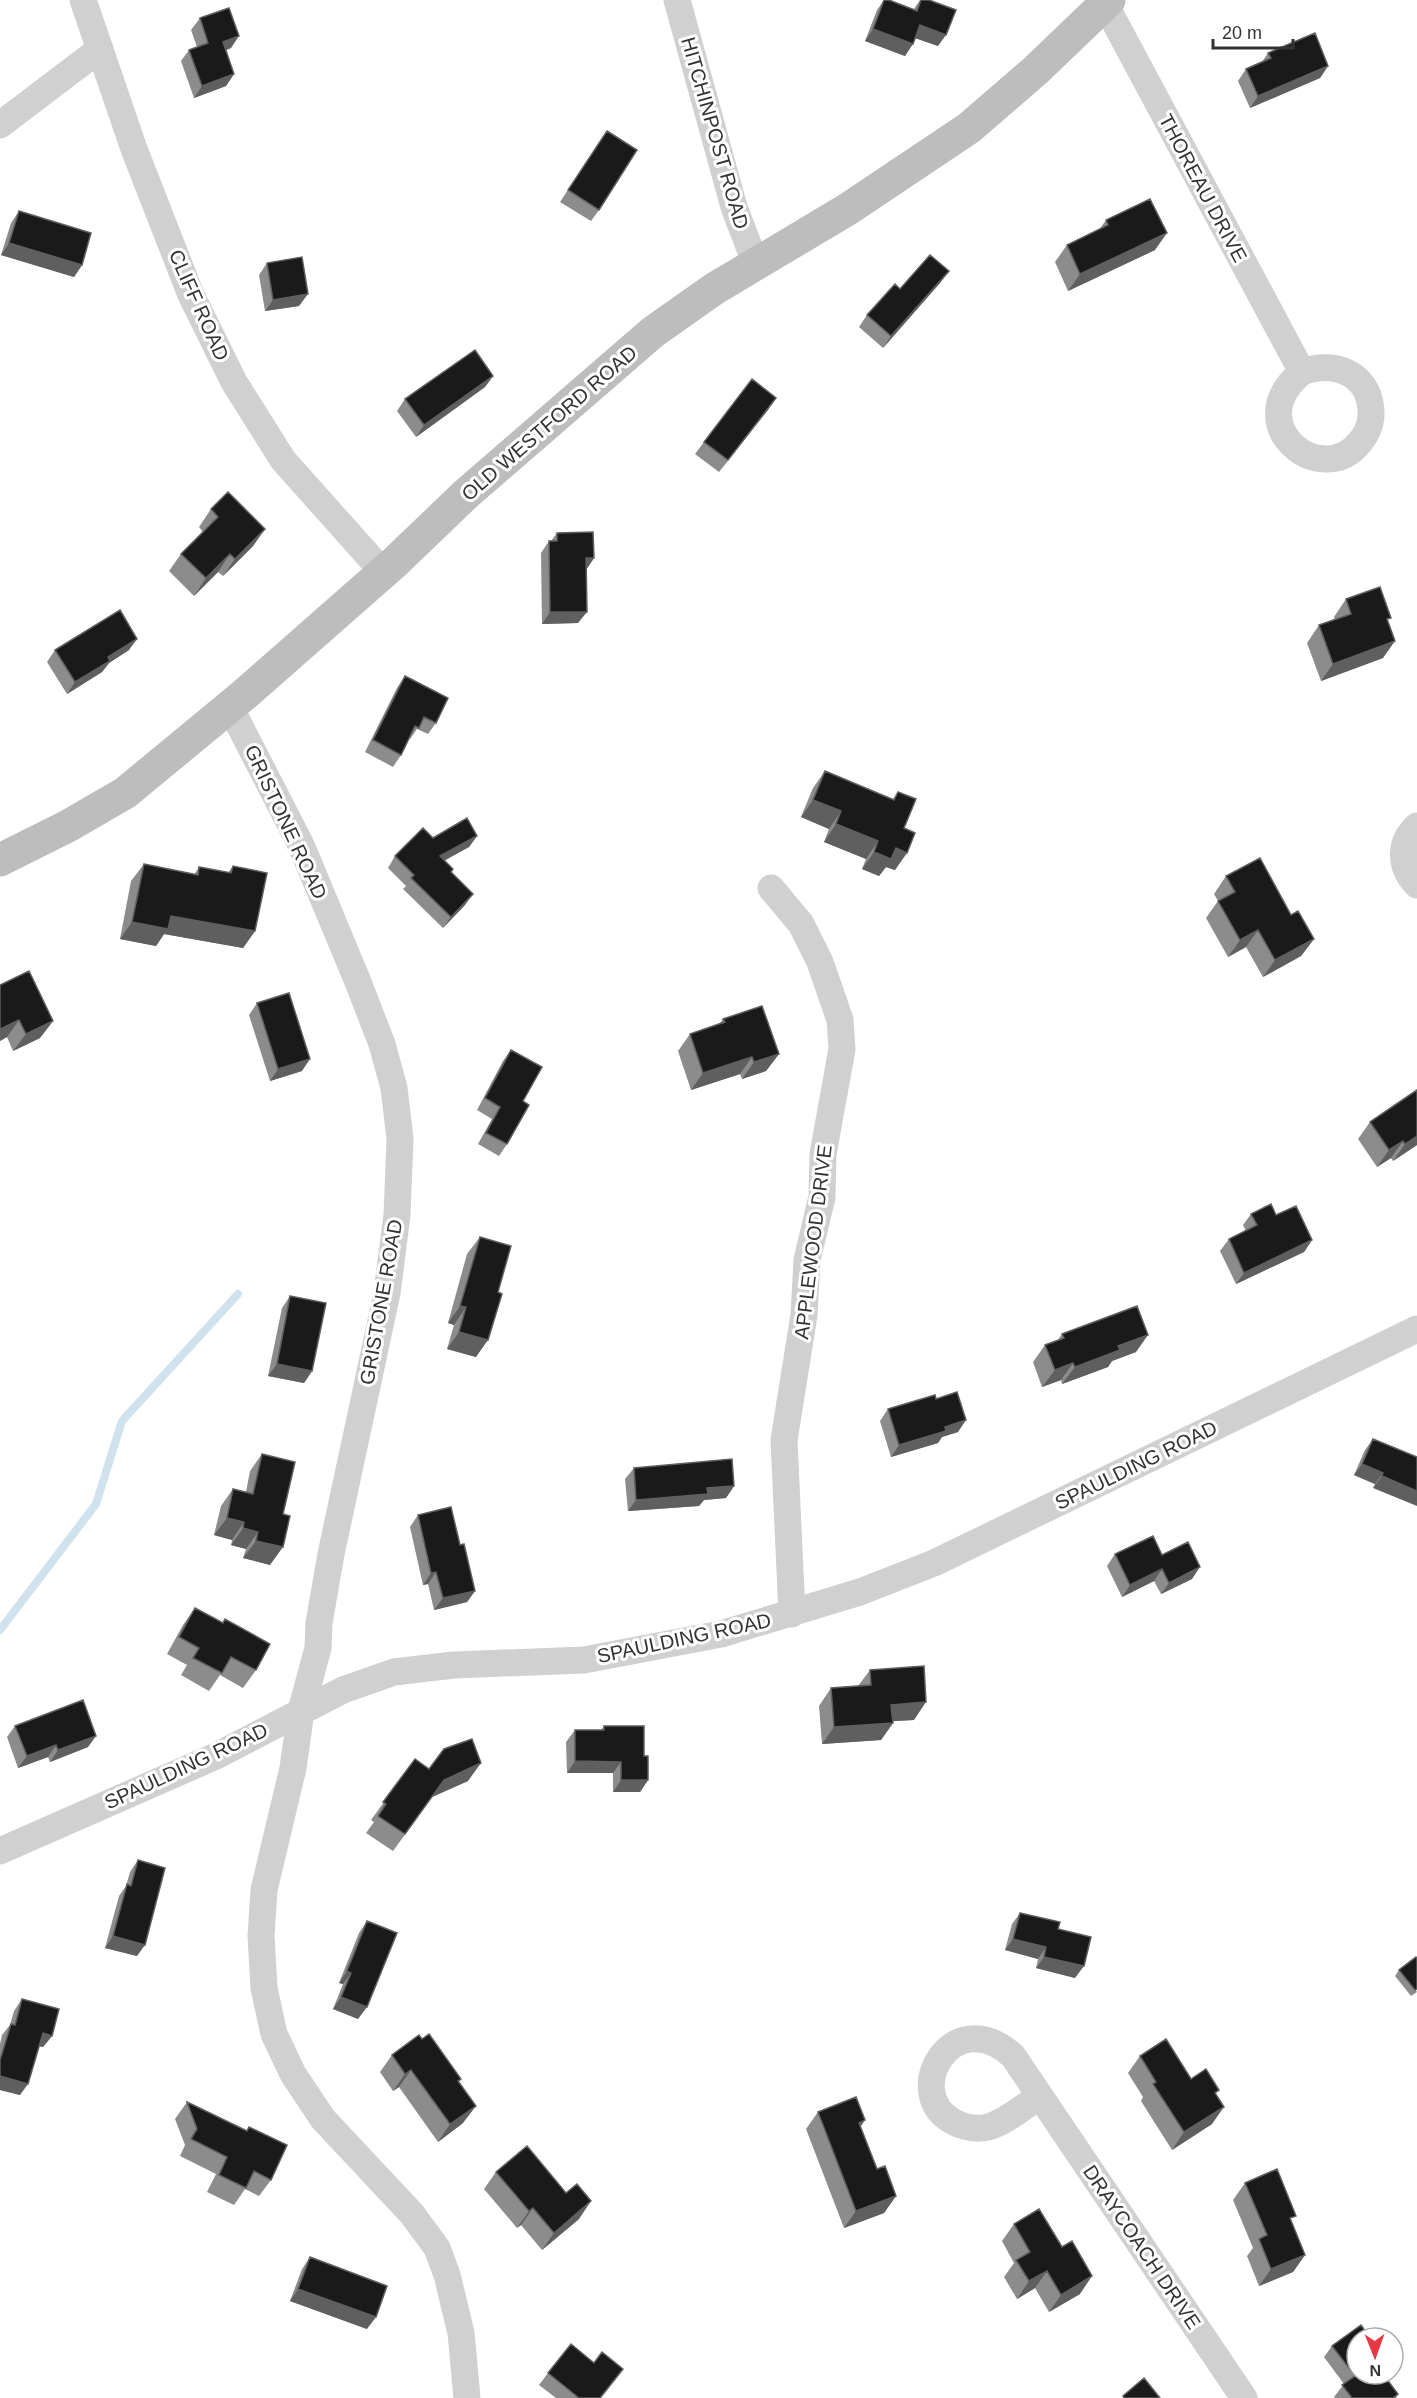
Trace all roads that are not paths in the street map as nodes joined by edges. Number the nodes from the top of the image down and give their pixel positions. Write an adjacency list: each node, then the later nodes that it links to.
1 (83, 0): 4 (street, CLIFF ROAD)
2 (677, 0): 6 (street, HITCHINPOST ROAD)
3 (1107, 2): 6 (main road, OLD WESTFORD ROAD); 7 (street, THOREAU DRIVE)
4 (100, 49): 5 (street); 8 (street, CLIFF ROAD)
5 (0, 125)
6 (756, 265): 8 (main road, OLD WESTFORD ROAD)
7 (1302, 372)
8 (383, 572): 9 (main road, OLD WESTFORD ROAD)
9 (230, 707): 11 (main road, OLD WESTFORD ROAD); 16 (street, GRISTONE ROAD)
10 (1417, 826): 12 (street)
11 (0, 860)
12 (1417, 885)
13 (771, 888): 15 (street, APPLEWOOD DRIVE)
14 (1417, 1329): 15 (street, SPAULDING ROAD)
15 (792, 1614): 16 (street, SPAULDING ROAD)
16 (301, 1711): 17 (street, SPAULDING ROAD); 19 (street, GRISTONE ROAD)
17 (0, 1851)
18 (1040, 2096): 20 (street, DRAYCOACH DRIVE)
19 (467, 2398)
20 (1244, 2398)

